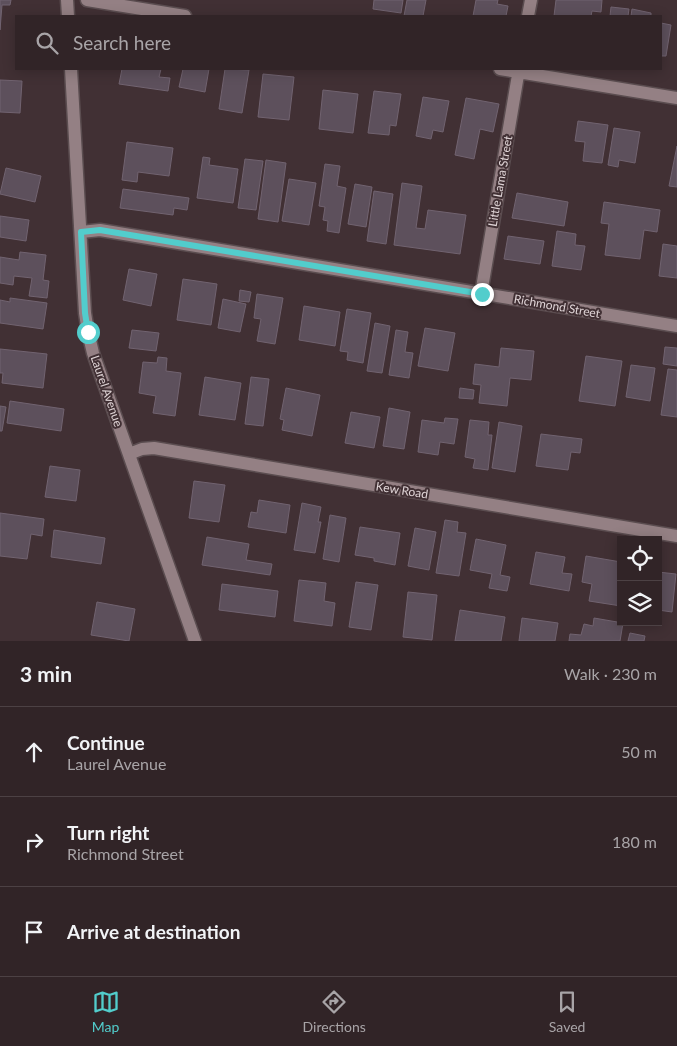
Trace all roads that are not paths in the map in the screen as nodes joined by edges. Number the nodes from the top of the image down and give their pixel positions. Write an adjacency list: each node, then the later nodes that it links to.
1 (67, 0): 2 (street); 5 (street)
2 (74, 0)
3 (87, 0): 6 (street)
4 (531, 0): 7 (street)
5 (68, 15)
6 (179, 15)
7 (528, 15)
8 (71, 70): 11 (street, Laurel Avenue)
9 (519, 70): 10 (street); 12 (street, Little Lama Street)
10 (677, 98)
11 (81, 232): 12 (street, Richmond Street); 14 (street, Laurel Avenue)
12 (482, 294): 13 (street, Richmond Street)
13 (677, 326)
14 (129, 454): 15 (street, Kew Road); 16 (street, Laurel Avenue)
15 (677, 536)
16 (195, 641)

